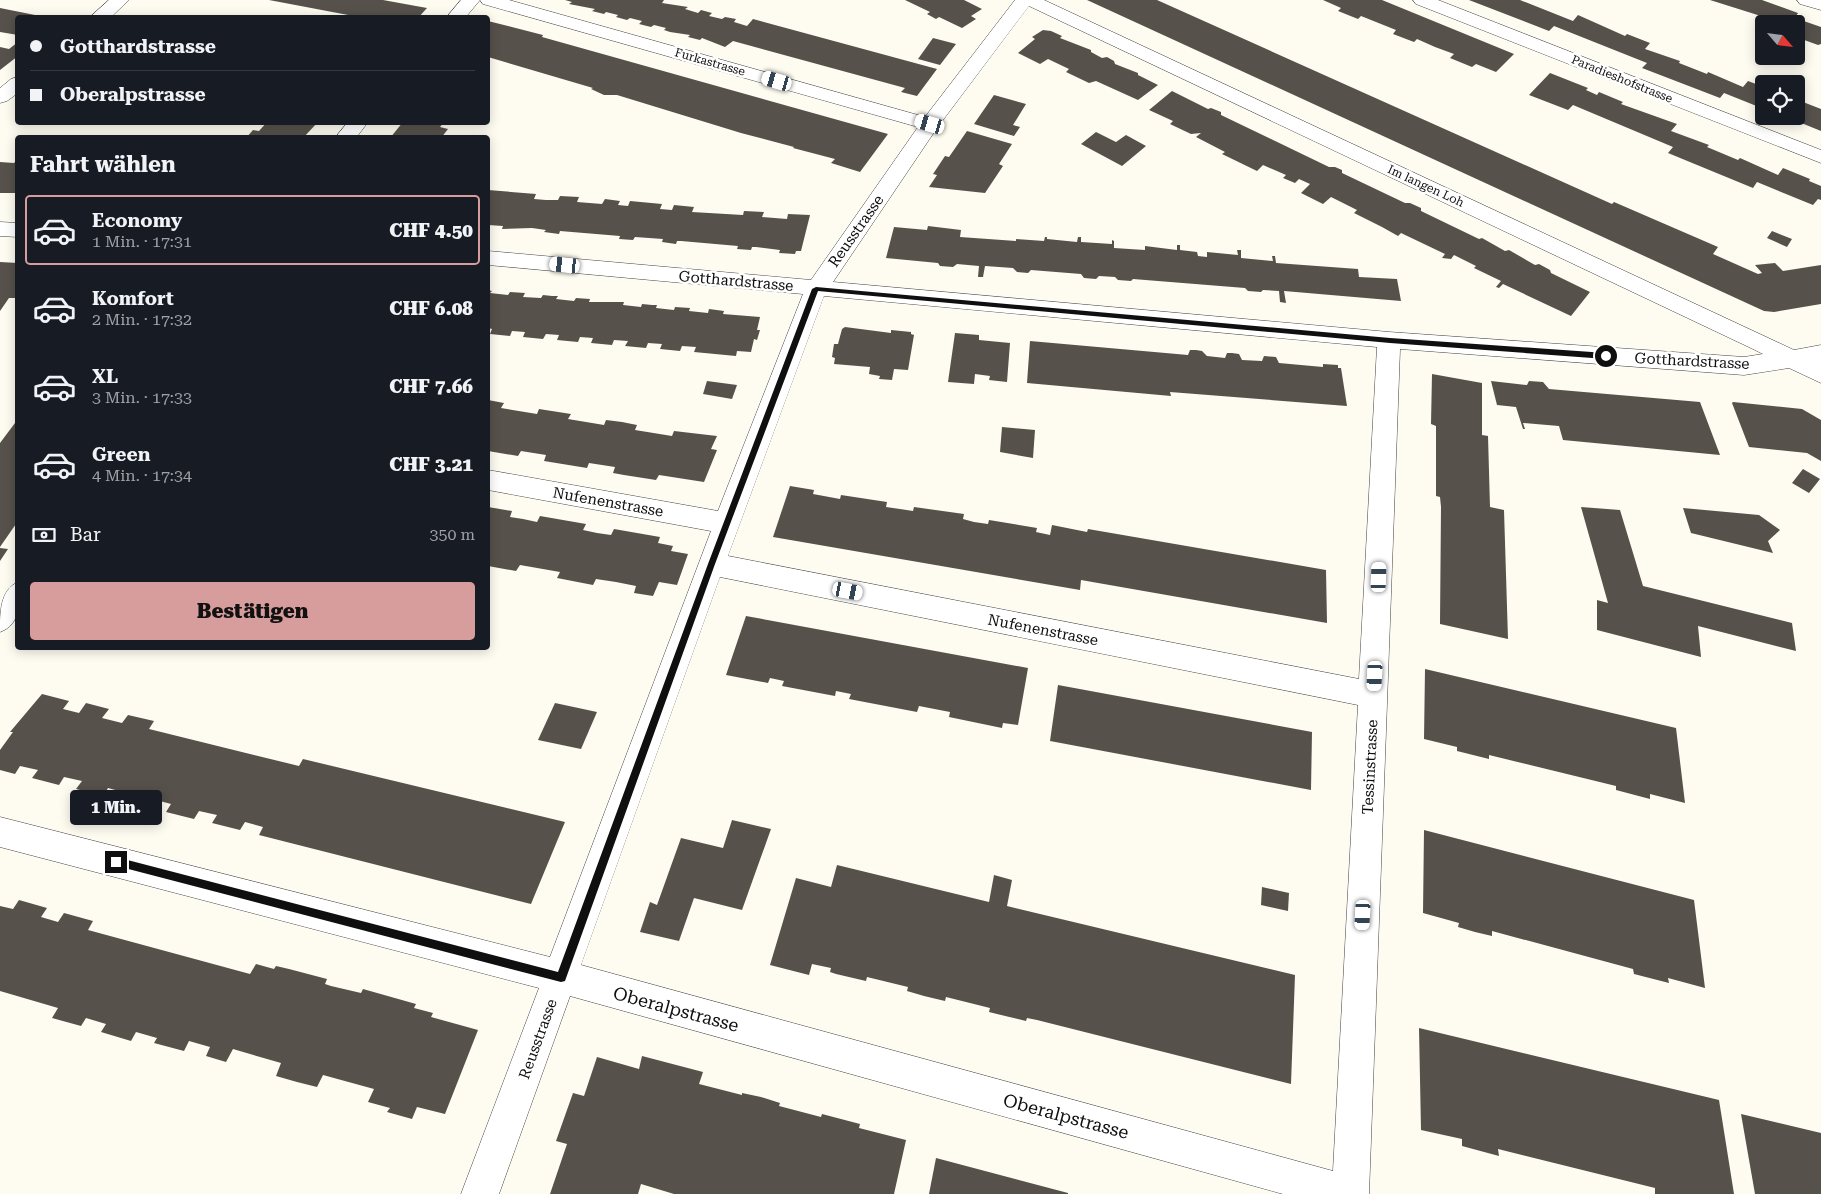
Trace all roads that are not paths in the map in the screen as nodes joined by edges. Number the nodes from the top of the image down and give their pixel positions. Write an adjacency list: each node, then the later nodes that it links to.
1 (120, 0): 9 (street)
2 (471, 0): 10 (street)
3 (489, 0): 13 (street, Furkastrasse)
4 (1024, 0): 13 (street, Reusstrasse)
5 (1030, 0): 23 (street, Im langen Loh)
6 (1422, 0): 16 (street, Paradieshofstrasse)
7 (1806, 0): 8 (street)
8 (1821, 5)
9 (102, 15)
10 (458, 15)
11 (15, 85): 12 (street)
12 (0, 97)
13 (930, 124): 20 (street, Reusstrasse)
14 (356, 125): 15 (street)
15 (348, 135)
16 (1821, 157)
17 (0, 229): 18 (street)
18 (15, 230)
19 (490, 258): 20 (street, Gotthardstrasse)
20 (816, 289): 21 (street, Gotthardstrasse); 26 (street, Reusstrasse)
21 (1390, 340): 23 (street, Gotthardstrasse); 30 (street, Tessinstrasse)
22 (1821, 354): 23 (street, Gotthardstrasse)
23 (1792, 359): 24 (street, Im langen Loh)
24 (1821, 374)
25 (490, 480): 26 (street, Nufenenstrasse)
26 (728, 523): 27 (street, Reusstrasse)
27 (712, 564): 30 (street, Nufenenstrasse); 32 (street, Reusstrasse)
28 (15, 598): 29 (street)
29 (0, 620)
30 (1374, 695): 34 (street, Tessinstrasse)
31 (0, 832): 32 (street, Oberalpstrasse)
32 (561, 977): 33 (street, Reusstrasse); 34 (street, Oberalpstrasse)
33 (480, 1194)
34 (1350, 1194)

